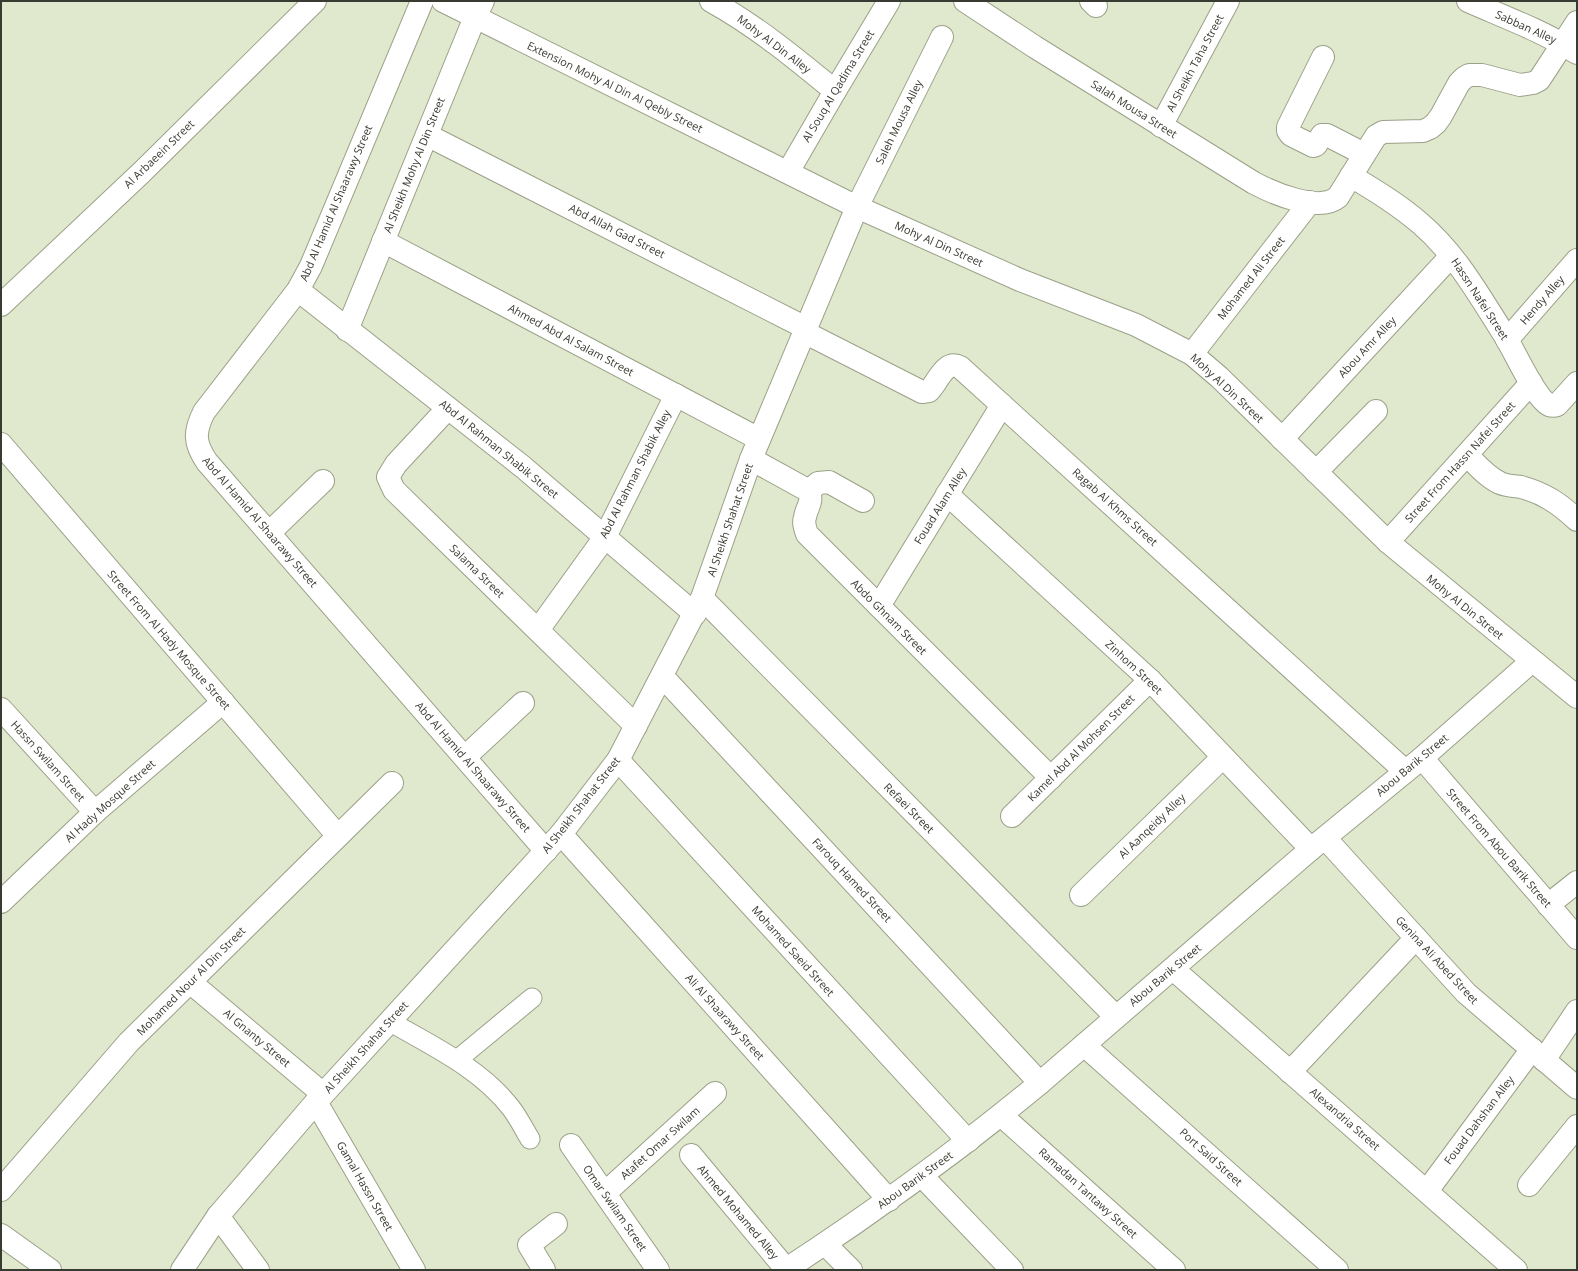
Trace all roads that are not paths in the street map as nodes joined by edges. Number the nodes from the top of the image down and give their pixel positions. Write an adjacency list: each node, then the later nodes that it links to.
1 (315, 1): 26 (street, Al Arbaeein Street)
2 (422, 1): 25 (street, Abd Al Hamid Al Shaarawy Street)
3 (443, 1): 9 (street, Extension Mohy Al Din Al Qebly Street)
4 (889, 1): 14 (street, Al Souq Al Qadima Street)
5 (965, 1): 15 (street, Salah Mousa Street)
6 (1228, 1): 15 (street, Al Sheikh Taha Street)
7 (1468, 1): 12 (street, Sabban Alley)
8 (717, 2): 14 (street, Mohy Al Din Alley)
9 (479, 9): 16 (street, Al Sheikh Mohy Al Din Street); 18 (street, Extension Mohy Al Din Al Qebly Street)
10 (1577, 22): 12 (street)
11 (942, 37): 21 (street, Saleh Mousa Alley)
12 (1570, 48): 17 (street, Salah Mousa Street)
13 (1323, 57): 17 (street)
14 (835, 91): 18 (street, Al Souq Al Qadima Street)
15 (1161, 126): 20 (street, Salah Mousa Street)
16 (427, 135): 22 (street, Al Sheikh Mohy Al Din Street); 28 (street, Abd Allah Gad Street)
17 (1364, 154): 19 (street, Salah Mousa Street)
18 (788, 172): 21 (street, Mohy Al Din Street)
19 (1351, 176): 20 (street, Salah Mousa Street); 23 (street, Hassn Nafei Street)
20 (1310, 202): 30 (street, Mohamed Ali Street)
21 (857, 207): 28 (street, Al Sheikh Shahat Street); 30 (street, Mohy Al Din Street)
22 (383, 241): 27 (street, Al Sheikh Mohy Al Din Street); 33 (street, Ahmed Abd Al Salam Street)
23 (1451, 256): 29 (street, Hassn Nafei Street); 38 (street, Abou Amr Alley)
24 (1577, 260): 29 (street, Hendy Alley)
25 (298, 290): 27 (street, Abd Al Rahman Shabik Street); 48 (street, Abd Al Hamid Al Shaarawy Street)
26 (5, 293)
27 (347, 330): 35 (street, Abd Al Rahman Shabik Street)
28 (805, 330): 34 (street, Ragab Al Khms Street); 37 (street, Al Sheikh Shahat Street)
29 (1507, 340): 31 (street, Hassn Nafei Street)
30 (1192, 354): 38 (street, Mohy Al Din Street)
31 (1531, 383): 32 (street, Hassn Nafei Street); 40 (street, Street From Hassn Nafei Street)
32 (1577, 383)
33 (676, 395): 37 (street, Ahmed Abd Al Salam Street); 49 (street, Abd Al Rahman Shabik Alley)
34 (1002, 405): 45 (street, Fouad Alam Alley); 66 (street, Ragab Al Khms Street)
35 (448, 408): 49 (street, Abd Al Rahman Shabik Street); 53 (street, Salama Street)
36 (1376, 411): 42 (street)
37 (759, 438): 41 (street, Al Sheikh Shahat Street)
38 (1282, 439): 42 (street, Mohy Al Din Street)
39 (1, 444): 58 (street, Street From Al Hady Mosque Street)
40 (1467, 455): 47 (street); 50 (street, Street From Hassn Nafei Street)
41 (751, 459): 44 (street); 51 (street, Al Sheikh Shahat Street)
42 (1316, 472): 50 (street, Mohy Al Din Street)
43 (323, 481): 48 (street)
44 (809, 491): 46 (street); 52 (street, Abdo Ghnam Street)
45 (947, 494): 52 (street, Fouad Alam Alley); 56 (street, Zinhom Street)
46 (863, 501)
47 (1577, 520)
48 (269, 532): 62 (street, Abd Al Hamid Al Shaarawy Street)
49 (604, 537): 51 (street, Abd Al Rahman Shabik Street); 53 (street, Abd Al Rahman Shabik Alley)
50 (1388, 542): 54 (street, Mohy Al Din Street)
51 (699, 606): 55 (street, Al Sheikh Shahat Street); 85 (street, Refaei Street)
52 (879, 606): 67 (street, Abdo Ghnam Street)
53 (538, 630): 61 (street, Salama Street)
54 (1532, 661): 57 (street, Mohy Al Din Street); 64 (street, Abou Barik Street)
55 (663, 677): 61 (street, Al Sheikh Shahat Street); 91 (street, Farouq Hamed Street)
56 (1150, 680): 63 (street, Zinhom Street); 67 (street, Kamel Abd Al Mohsen Street)
57 (1577, 697)
58 (223, 702): 69 (street, Al Hady Mosque Street); 72 (street, Street From Al Hady Mosque Street)
59 (523, 703): 62 (street)
60 (1, 709): 69 (street, Hassn Swilam Street)
61 (636, 726): 65 (street, Al Sheikh Shahat Street)
62 (464, 757): 74 (street, Abd Al Hamid Al Shaarawy Street)
63 (1223, 757): 73 (street, Zinhom Street); 76 (street, Al Aanqeidy Alley)
64 (1422, 758): 66 (street, Abou Barik Street); 78 (street, Street From Abou Barik Street)
65 (618, 760): 71 (street, Al Sheikh Shahat Street); 98 (street, Mohamed Saeid Street)
66 (1405, 771): 73 (street, Abou Barik Street)
67 (1050, 778): 70 (street, Kamel Abd Al Mohsen Street)
68 (392, 783): 72 (street, Mohamed Nour Al Din Street)
69 (95, 812): 77 (street, Al Hady Mosque Street)
70 (1012, 816)
71 (561, 834): 74 (street, Al Sheikh Shahat Street); 106 (street, Ali Al Shaarawy Street)
72 (338, 836): 82 (street, Mohamed Nour Al Din Street)
73 (1318, 843): 79 (street, Genina Ali Abed Street); 81 (street, Abou Barik Street)
74 (546, 851): 86 (street, Al Sheikh Shahat Street)
75 (1577, 882): 78 (street)
76 (1081, 895)
77 (1, 902)
78 (1548, 905): 80 (street, Street From Abou Barik Street)
79 (1416, 938): 88 (street, Genina Ali Abed Street); 90 (street)
80 (1577, 938)
81 (1173, 969): 85 (street, Abou Barik Street); 90 (street, Alexandria Street)
82 (190, 982): 94 (street, Al Gnanty Street); 103 (street, Mohamed Nour Al Din Street)
83 (532, 998): 89 (lane)
84 (1577, 1011): 88 (street, Fouad Dahshan Alley)
85 (1116, 1017): 87 (street, Abou Barik Street)
86 (389, 1021): 89 (lane); 94 (street, Al Sheikh Shahat Street)
87 (1084, 1045): 91 (street, Abou Barik Street); 121 (street, Port Said Street)
88 (1538, 1055): 92 (street, Genina Ali Abed Street); 104 (street, Fouad Dahshan Alley)
89 (457, 1060): 97 (lane)
90 (1290, 1072): 104 (street, Alexandria Street)
91 (1040, 1083): 95 (street, Abou Barik Street)
92 (1577, 1088)
93 (715, 1093): 105 (street, Atafet Omar Swilam)
94 (320, 1098): 107 (street, Al Sheikh Shahat Street); 114 (street, Gamal Hassn Street)
95 (1001, 1115): 98 (street, Abou Barik Street); 120 (street, Ramadan Tantawy Street)
96 (1577, 1126): 102 (street)
97 (530, 1139)
98 (968, 1142): 101 (street, Abou Barik Street)
99 (572, 1145): 105 (street, Omar Swilam Street)
100 (691, 1155): 117 (street, Ahmed Mohamed Alley)
101 (922, 1176): 106 (street, Abou Barik Street); 119 (street)
102 (1529, 1186)
103 (1, 1190)
104 (1427, 1191): 122 (street, Alexandria Street)
105 (605, 1193): 116 (street, Omar Swilam Street)
106 (889, 1200): 110 (street, Abou Barik Street)
107 (218, 1216): 112 (street, Al Sheikh Shahat Street); 113 (street)
108 (556, 1224): 115 (street)
109 (1, 1235): 111 (street)
110 (825, 1244): 117 (street, Abou Barik Street); 118 (street)
111 (50, 1270)
112 (182, 1270)
113 (258, 1270)
114 (414, 1270)
115 (544, 1270)
116 (658, 1270)
117 (785, 1270)
118 (851, 1270)
119 (1012, 1270)
120 (1174, 1270)
121 (1337, 1270)
122 (1516, 1270)

